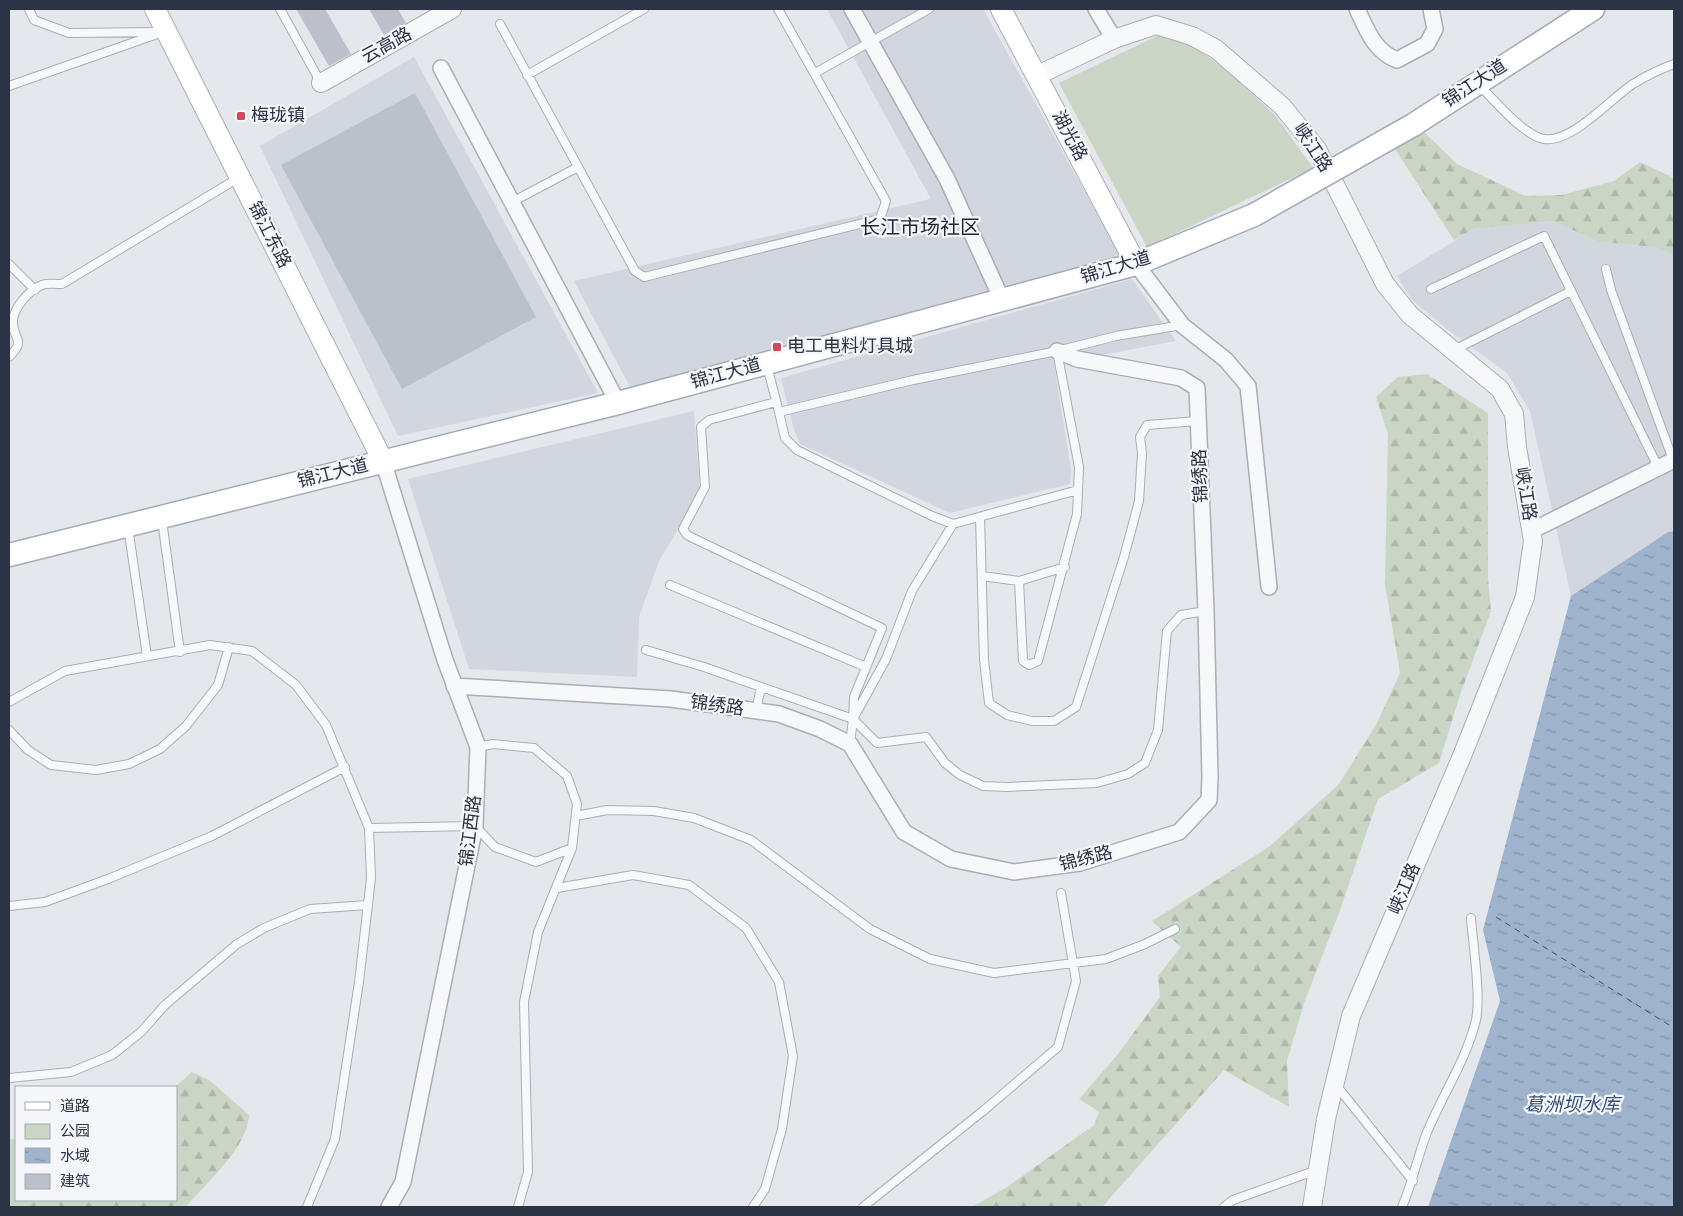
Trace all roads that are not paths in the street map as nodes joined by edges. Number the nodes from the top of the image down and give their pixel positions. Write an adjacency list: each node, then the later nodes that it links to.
1 (29, 9): 15 (lane)
2 (155, 9): 15 (main road, 锦江东路)
3 (280, 9): 23 (lane)
4 (452, 9): 23 (street, 云高路)
5 (644, 9): 21 (lane)
6 (778, 9): 20 (lane)
7 (852, 9): 17 (street)
8 (929, 9): 17 (lane)
9 (1000, 9): 22 (main road, 湖光路)
10 (1096, 9): 16 (street)
11 (1357, 9): 12 (street)
12 (1431, 9)
13 (1593, 9): 24 (main road, 锦江大道)
14 (500, 24): 21 (lane)
15 (166, 32): 25 (lane); 27 (main road, 锦江东路)
16 (1114, 39): 22 (street, 峡江路); 37 (street, 峡江路)
17 (870, 42): 20 (lane); 35 (street)
18 (1674, 64): 24 (lane)
19 (441, 68): 28 (street)
20 (815, 73): 26 (lane)
21 (527, 75): 26 (lane)
22 (1038, 75): 30 (main road, 湖光路)
23 (321, 83)
24 (1477, 83): 30 (main road, 锦江大道, bridge)
25 (9, 86)
26 (578, 167): 28 (lane)
27 (240, 177): 33 (lane); 46 (main road, 锦江东路)
28 (512, 202): 42 (street)
29 (9, 264): 33 (lane)
30 (1136, 264): 35 (main road, 锦江大道); 36 (street)
31 (1606, 269): 45 (lane)
32 (1431, 289): 34 (lane)
33 (35, 290): 39 (lane)
34 (1571, 291): 37 (lane); 47 (lane)
35 (1002, 300): 40 (main road, 锦江大道)
36 (1182, 325): 38 (lane); 59 (street)
37 (1454, 350): 53 (street, 峡江路)
38 (1057, 352): 43 (lane); 44 (street, 锦绣路); 48 (lane)
39 (9, 357)
40 (766, 363): 41 (lane); 42 (main road, 锦江大道)
41 (776, 402): 43 (lane); 65 (lane)
42 (618, 403): 46 (main road, 锦江大道)
43 (779, 412): 51 (lane)
44 (1198, 421): 56 (lane); 60 (street, 锦绣路)
45 (1674, 460): 47 (street)
46 (383, 461): 49 (main road, 锦江大道); 66 (street, 锦江西路)
47 (1658, 467): 53 (street)
48 (1078, 490): 50 (lane); 55 (lane)
49 (161, 517): 52 (main road, 锦江大道); 63 (lane)
50 (980, 517): 51 (lane); 56 (lane)
51 (953, 524): 70 (lane)
52 (128, 525): 54 (main road, 锦江大道); 64 (lane)
53 (1531, 531): 87 (street, 峡江路)
54 (9, 555)
55 (1065, 567): 57 (lane); 57 (lane)
56 (982, 576): 57 (lane)
57 (1019, 581)
58 (670, 585): 65 (lane)
59 (1269, 587)
60 (1206, 611): 70 (lane); 72 (street, 锦绣路)
61 (229, 647): 63 (lane); 71 (lane); 74 (lane)
62 (646, 650): 67 (lane)
63 (180, 652): 64 (lane)
64 (147, 656): 68 (lane)
65 (866, 667): 70 (lane)
66 (454, 686): 69 (street, 锦绣路); 73 (street, 锦江西路)
67 (761, 687): 69 (lane); 70 (lane)
68 (9, 701)
69 (756, 711): 72 (street, 锦绣路)
70 (853, 719): 72 (lane)
71 (9, 730)
72 (850, 744)
73 (478, 747): 75 (lane); 76 (street, 锦江西路)
74 (345, 767): 77 (lane); 82 (lane)
75 (576, 816): 78 (lane); 85 (lane)
76 (475, 826): 77 (lane); 78 (lane); 91 (street, 锦江西路)
77 (369, 828): 81 (lane)
78 (572, 848): 79 (lane)
79 (557, 888): 92 (lane); 93 (lane)
80 (1061, 893): 85 (lane)
81 (368, 905): 86 (lane); 90 (lane)
82 (9, 906)
83 (1471, 918): 89 (lane)
84 (1175, 929): 85 (lane)
85 (1073, 964): 94 (lane)
86 (9, 1078)
87 (1335, 1083): 88 (street, 峡江路); 89 (lane)
88 (1318, 1169): 95 (lane); 96 (street, 峡江路)
89 (1413, 1181): 97 (lane)
90 (307, 1207)
91 (389, 1207)
92 (518, 1207)
93 (753, 1207)
94 (863, 1207)
95 (1224, 1207)
96 (1312, 1207)
97 (1402, 1207)

